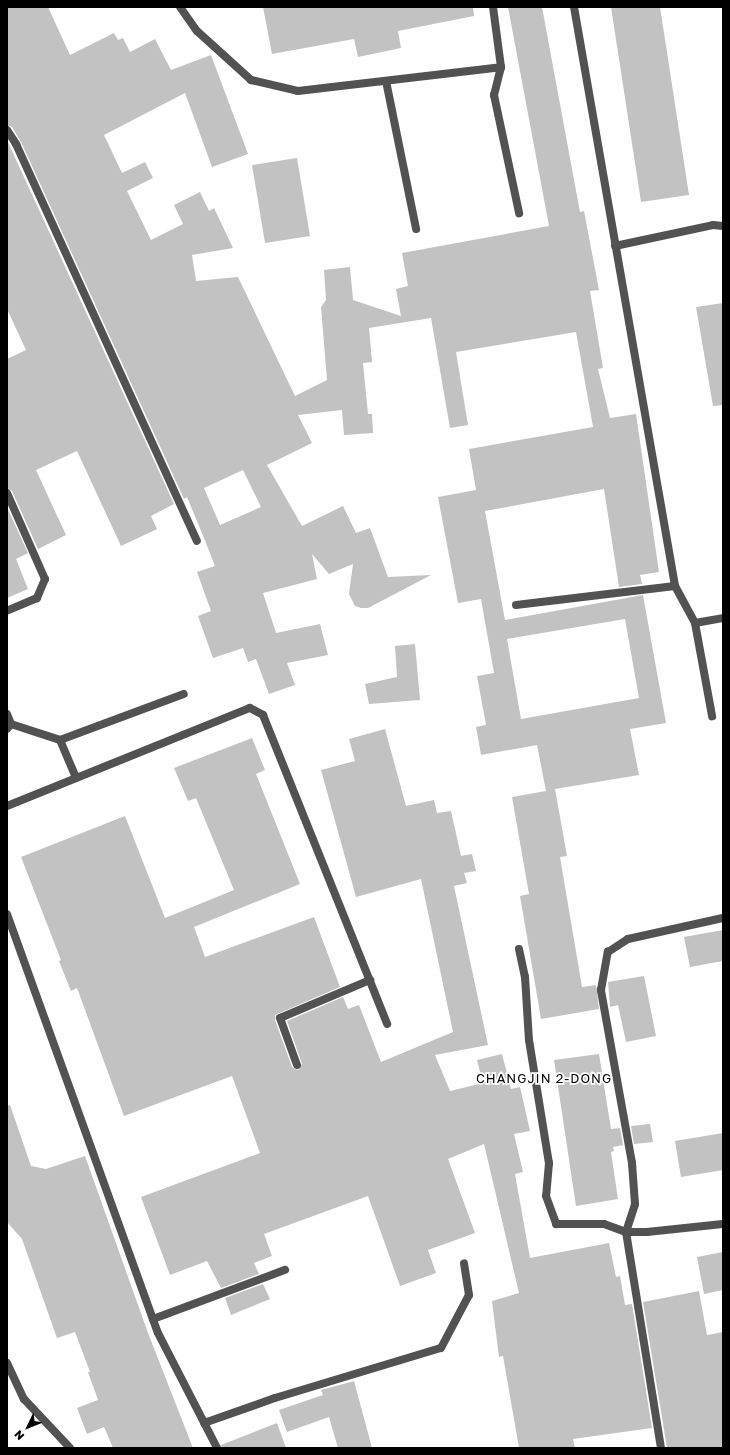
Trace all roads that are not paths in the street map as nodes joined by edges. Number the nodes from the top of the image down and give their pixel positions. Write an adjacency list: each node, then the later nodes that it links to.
1 (180, 7): 5 (street)
2 (493, 7): 4 (street)
3 (574, 7): 10 (street)
4 (501, 67): 5 (street); 7 (street)
5 (386, 81): 9 (street)
6 (7, 130): 12 (street)
7 (519, 213)
8 (723, 226): 10 (street)
9 (416, 229)
10 (615, 246): 13 (street)
11 (7, 493): 15 (street)
12 (197, 541)
13 (675, 586): 14 (street); 17 (street)
14 (516, 605)
15 (7, 611)
16 (723, 618): 17 (street)
17 (695, 623): 20 (street)
18 (184, 694): 22 (street)
19 (7, 714): 21 (street)
20 (712, 716)
21 (9, 726): 22 (street)
22 (60, 740): 23 (street)
23 (75, 776): 24 (street); 28 (street)
24 (7, 806)
25 (7, 914): 35 (street)
26 (723, 918): 32 (street)
27 (519, 949): 32 (street)
28 (370, 980): 29 (street); 30 (street)
29 (387, 1024)
30 (297, 1065)
31 (723, 1224): 32 (street)
32 (626, 1232): 40 (street)
33 (464, 1263): 37 (street)
34 (285, 1270): 35 (street)
35 (153, 1319): 37 (street)
36 (7, 1363): 38 (street)
37 (204, 1423): 39 (street)
38 (70, 1448)
39 (217, 1448)
40 (661, 1448)

